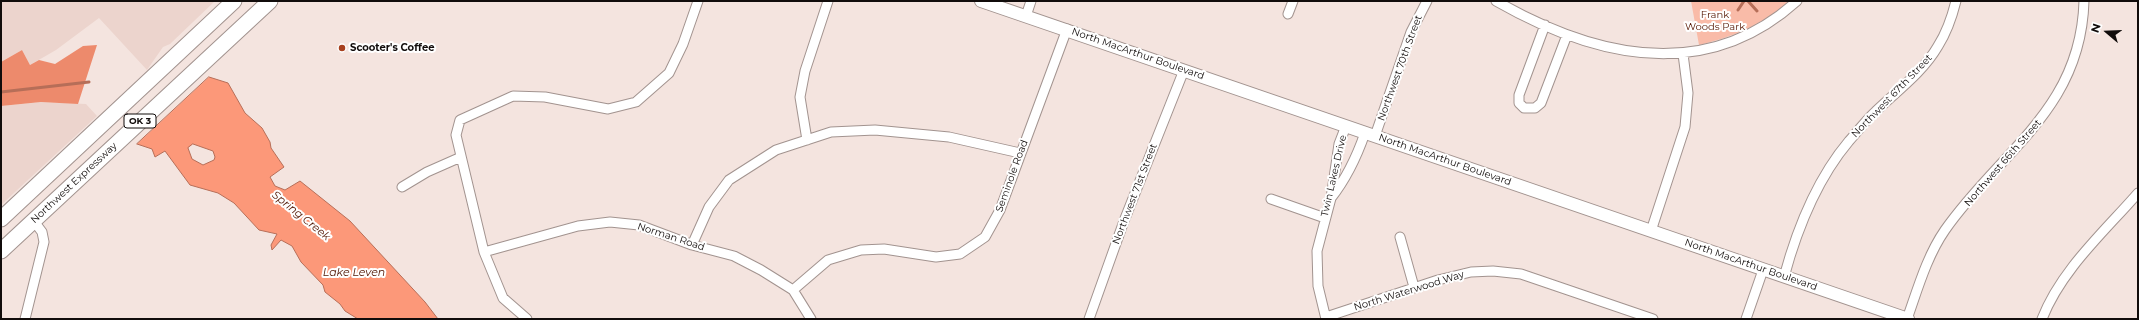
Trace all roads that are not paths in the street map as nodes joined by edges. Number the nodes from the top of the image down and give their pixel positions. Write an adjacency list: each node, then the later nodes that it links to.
1 (234, 1): 30 (highway, OK 3)
2 (270, 1): 31 (highway, Northwest Expressway / OK 3)
3 (698, 1): 24 (street)
4 (828, 1): 22 (street)
5 (981, 1): 14 (main road, North MacArthur Boulevard)
6 (1032, 1): 14 (street)
7 (1293, 1): 13 (street)
8 (1427, 1): 21 (street, Northwest 70th Street)
9 (1496, 1): 15 (street)
10 (1797, 1): 18 (street)
11 (1956, 1): 38 (street, Northwest 67th Street)
12 (2084, 1): 48 (street, Northwest 66th Street)
13 (1288, 14)
14 (1026, 16): 16 (main road, North MacArthur Boulevard)
15 (1545, 25): 17 (street); 17 (street)
16 (1067, 29): 19 (main road, North MacArthur Boulevard); 23 (street, Seminole Road)
17 (1567, 34): 18 (street)
18 (1683, 54): 32 (street)
19 (1184, 70): 20 (main road, North MacArthur Boulevard); 45 (street, Northwest 71st Street)
20 (1346, 126): 21 (main road, North MacArthur Boulevard); 27 (street, Twin Lakes Drive)
21 (1370, 134): 27 (street, Northwest 70th Street); 32 (main road, North MacArthur Boulevard)
22 (807, 140): 23 (street); 34 (street)
23 (1020, 153): 40 (street, Seminole Road)
24 (461, 157): 25 (street); 36 (street)
25 (402, 187)
26 (2138, 193): 49 (street)
27 (1331, 198): 29 (street, Twin Lakes Drive)
28 (1271, 199): 29 (street)
29 (1325, 218): 42 (street, Twin Lakes Drive)
30 (1, 219)
31 (33, 220): 35 (highway, Northwest Expressway / OK 3); 43 (street)
32 (1651, 231): 37 (main road, North MacArthur Boulevard)
33 (1400, 237): 39 (street)
34 (692, 245): 36 (street, Norman Road); 40 (street, Norman Road)
35 (1, 251)
36 (484, 252): 44 (street)
37 (1763, 270): 38 (main road, North MacArthur Boulevard); 47 (street)
38 (1784, 276): 48 (main road, North MacArthur Boulevard)
39 (1414, 287): 42 (street, North Waterwood Way); 46 (street, North Waterwood Way)
40 (793, 290): 41 (street, Norman Road)
41 (809, 318)
42 (1326, 318)
43 (25, 319)
44 (527, 319)
45 (1089, 319)
46 (1653, 319)
47 (1746, 319)
48 (1908, 319)
49 (2042, 319)

